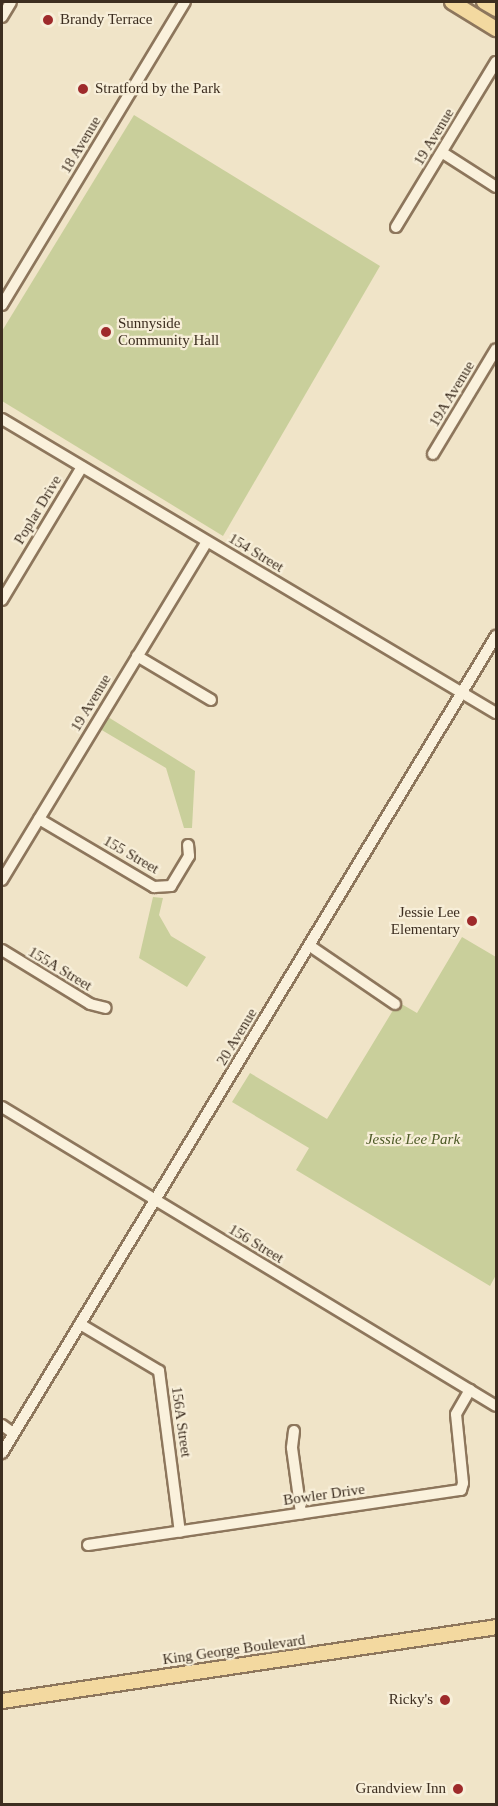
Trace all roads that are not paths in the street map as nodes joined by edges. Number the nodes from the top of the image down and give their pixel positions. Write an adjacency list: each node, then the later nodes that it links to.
1 (11, 2): 6 (street)
2 (185, 2): 12 (street, 18 Avenue)
3 (452, 2): 7 (main road)
4 (484, 2): 5 (main road)
5 (496, 9)
6 (2, 17)
7 (496, 29)
8 (496, 62): 9 (street, 19 Avenue)
9 (443, 153): 10 (street); 11 (street, 19 Avenue)
10 (496, 187)
11 (396, 227)
12 (2, 305)
13 (496, 350): 15 (street, 19A Avenue)
14 (2, 419): 16 (street, 154 Street)
15 (433, 454)
16 (82, 466): 17 (street, 154 Street); 18 (street, Poplar Drive)
17 (207, 542): 20 (street, 19 Avenue); 21 (street, 154 Street)
18 (2, 600)
19 (496, 636): 21 (street, 20 Avenue)
20 (137, 656): 22 (street); 24 (street, 19 Avenue)
21 (462, 693): 23 (street, 154 Street); 27 (street, 20 Avenue)
22 (211, 700)
23 (496, 713)
24 (39, 819): 25 (street, 155 Street); 26 (street, 19 Avenue)
25 (188, 845)
26 (2, 880)
27 (310, 946): 29 (street); 32 (street, 20 Avenue)
28 (2, 950): 30 (street, 155A Street)
29 (395, 1004)
30 (106, 1008)
31 (2, 1107): 32 (street, 156 Street)
32 (155, 1201): 33 (street, 20 Avenue); 34 (street, 156 Street)
33 (80, 1324): 38 (street, 20 Avenue); 41 (street, 156A Street)
34 (470, 1390): 35 (street, 156 Street); 40 (street, Bowler Drive)
35 (496, 1406)
36 (2, 1425): 38 (street)
37 (294, 1431): 40 (street)
38 (13, 1433): 39 (street, 20 Avenue)
39 (2, 1453)
40 (301, 1513): 41 (street, Bowler Drive)
41 (180, 1532): 42 (street, Bowler Drive)
42 (88, 1545)
43 (496, 1629): 44 (main road, King George Boulevard)
44 (2, 1701)

